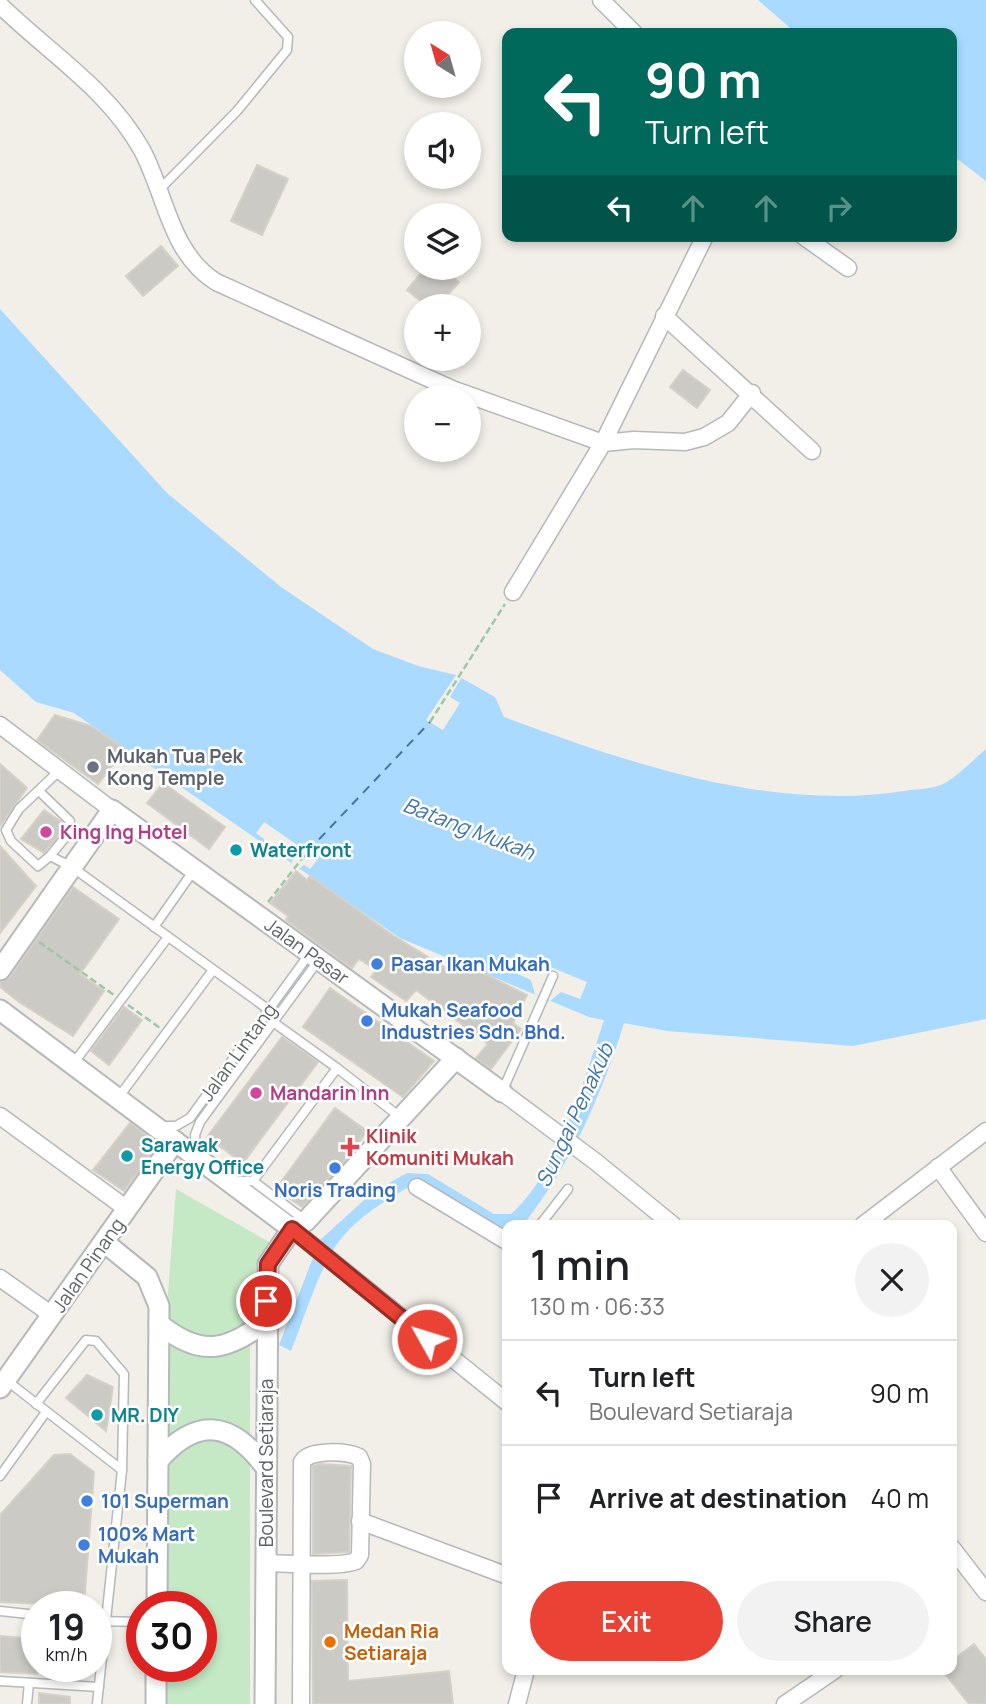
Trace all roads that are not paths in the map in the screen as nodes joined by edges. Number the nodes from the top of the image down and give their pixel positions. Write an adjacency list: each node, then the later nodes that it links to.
1 (255, 0): 5 (lane)
2 (601, 0): 4 (street)
3 (0, 5): 5 (street)
4 (629, 28)
5 (160, 189): 11 (street)
6 (702, 242): 9 (street)
7 (811, 242): 8 (street)
8 (848, 268)
9 (664, 316): 10 (street); 11 (street)
10 (752, 393): 11 (street); 12 (street)
11 (603, 443): 13 (street)
12 (812, 451)
13 (513, 592)
14 (0, 725): 15 (street)
15 (60, 770): 16 (lane); 17 (street)
16 (38, 791): 18 (lane); 18 (lane)
17 (113, 810): 19 (street); 20 (street, Jalan Pasar)
18 (50, 856): 19 (lane)
19 (72, 867): 21 (lane); 24 (street)
20 (194, 870): 21 (lane); 23 (street, Jalan Pasar)
21 (154, 927): 22 (lane)
22 (168, 937): 25 (lane); 31 (lane)
23 (315, 956): 28 (lane, Jalan Lintang); 29 (lane, Jalan Lintang); 30 (street, Jalan Pasar)
24 (3, 963)
25 (213, 970): 28 (lane); 34 (lane)
26 (552, 976): 33 (lane)
27 (2, 1009): 31 (street)
28 (269, 1010): 37 (lane, Jalan Lintang)
29 (273, 1022): 32 (lane); 40 (lane, Jalan Lintang)
30 (456, 1058): 33 (street, Jalan Pasar); 36 (street, Boulevard Setiaraja)
31 (73, 1064): 34 (street)
32 (337, 1068): 36 (lane); 43 (lane)
33 (502, 1092): 48 (street)
34 (118, 1098): 37 (street)
35 (0, 1116): 46 (street)
36 (400, 1117): 50 (street, Boulevard Setiaraja)
37 (151, 1123): 39 (street)
38 (986, 1131): 41 (street)
39 (176, 1141): 40 (street); 46 (street, Jalan Pinang)
40 (200, 1159): 42 (street)
41 (938, 1167): 49 (street); 51 (street)
42 (226, 1180): 43 (lane); 50 (street)
43 (253, 1181): 50 (lane)
44 (418, 1186): 52 (street)
45 (568, 1189): 47 (lane)
46 (127, 1209): 53 (street, Jalan Pinang)
47 (544, 1220)
48 (667, 1220)
49 (869, 1220)
50 (302, 1230): 56 (street, Boulevard Setiaraja); 59 (street)
51 (986, 1233)
52 (502, 1237)
53 (104, 1242): 55 (street, Jalan Pinang); 57 (street)
54 (0, 1278): 55 (street)
55 (52, 1315): 58 (street, Jalan Pinang)
56 (266, 1321): 57 (street); 63 (street, Boulevard Setiaraja)
57 (159, 1324): 62 (street)
58 (3, 1384): 60 (lane)
59 (502, 1398)
60 (36, 1404): 61 (lane); 64 (lane)
61 (46, 1412): 64 (lane); 65 (lane)
62 (158, 1461): 63 (street); 72 (street)
63 (266, 1468): 68 (street, Boulevard Setiaraja)
64 (121, 1469): 71 (lane)
65 (0, 1476)
66 (360, 1521): 69 (street); 69 (street); 70 (street)
67 (957, 1554): 73 (street)
68 (265, 1563): 69 (street); 86 (street, Boulevard Setiaraja)
69 (300, 1563): 87 (street)
70 (502, 1574)
71 (104, 1591)
72 (157, 1591)
73 (986, 1592)
74 (0, 1611): 75 (lane)
75 (21, 1613)
76 (525, 1675): 88 (street)
77 (828, 1675): 89 (street)
78 (0, 1681): 81 (lane)
79 (99, 1682): 82 (lane)
80 (156, 1682): 85 (street)
81 (29, 1683): 82 (lane); 83 (lane)
82 (99, 1688): 84 (lane)
83 (27, 1704)
84 (97, 1704)
85 (156, 1704)
86 (265, 1704)
87 (301, 1704)
88 (517, 1704)
89 (785, 1704)

